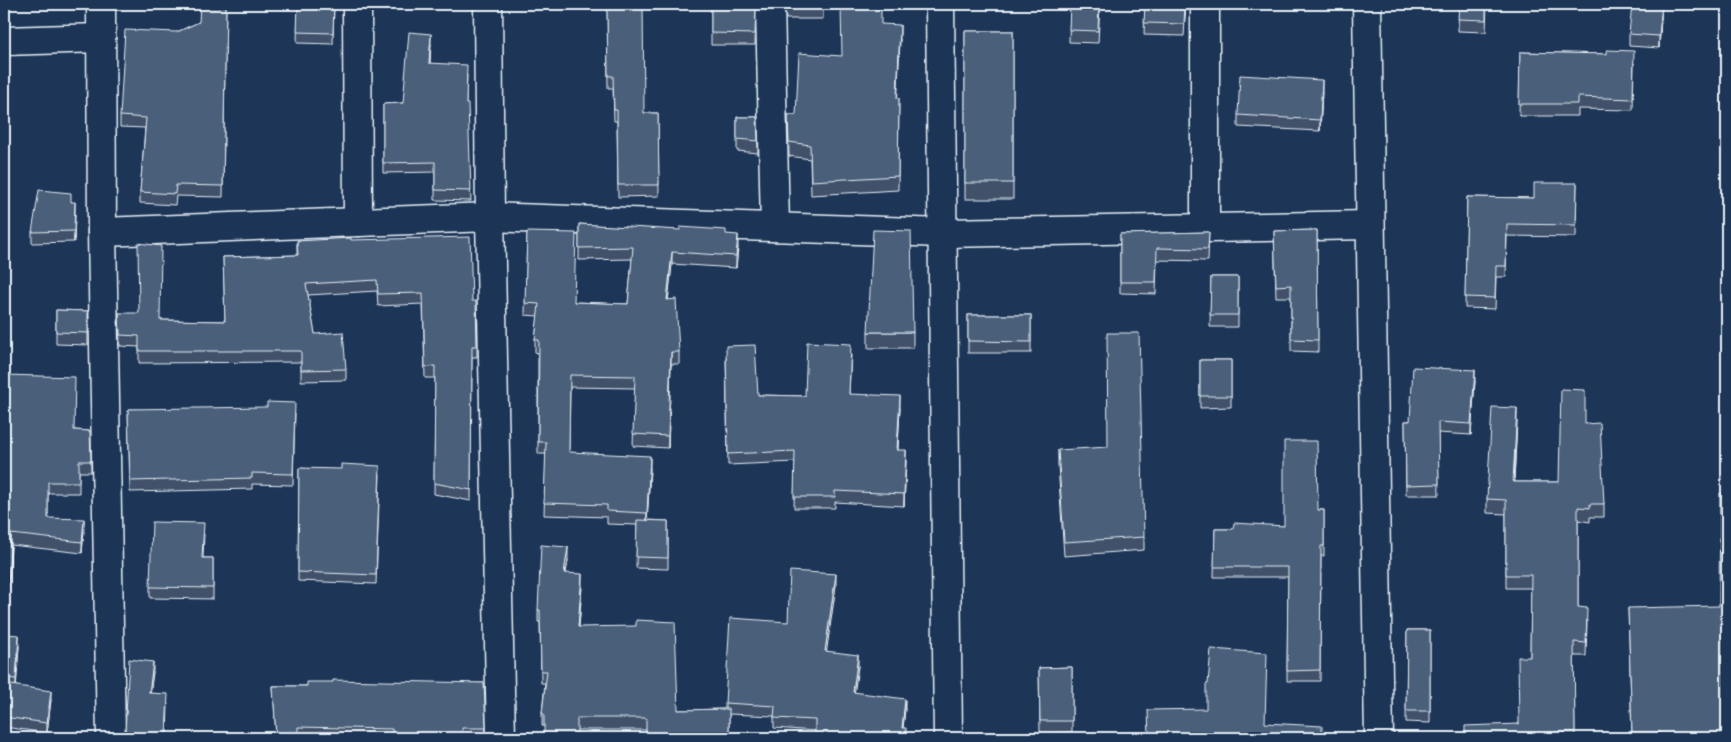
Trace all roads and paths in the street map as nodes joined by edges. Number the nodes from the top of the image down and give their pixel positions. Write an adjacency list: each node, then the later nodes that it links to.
1 (101, 4): 8 (street)
2 (357, 4): 11 (street)
3 (488, 4): 10 (street)
4 (770, 4): 13 (street)
5 (940, 4): 16 (street)
6 (1205, 4): 14 (street)
7 (1367, 4): 12 (street)
8 (101, 38): 9 (street); 15 (street)
9 (4, 41)
10 (490, 217): 11 (street); 13 (street); 18 (street)
11 (358, 222): 15 (street)
12 (1369, 225): 14 (street); 20 (street)
13 (774, 227): 16 (street)
14 (1205, 228): 16 (street)
15 (102, 232): 17 (street)
16 (943, 233): 19 (street)
17 (111, 738)
18 (501, 738)
19 (948, 738)
20 (1379, 738)

